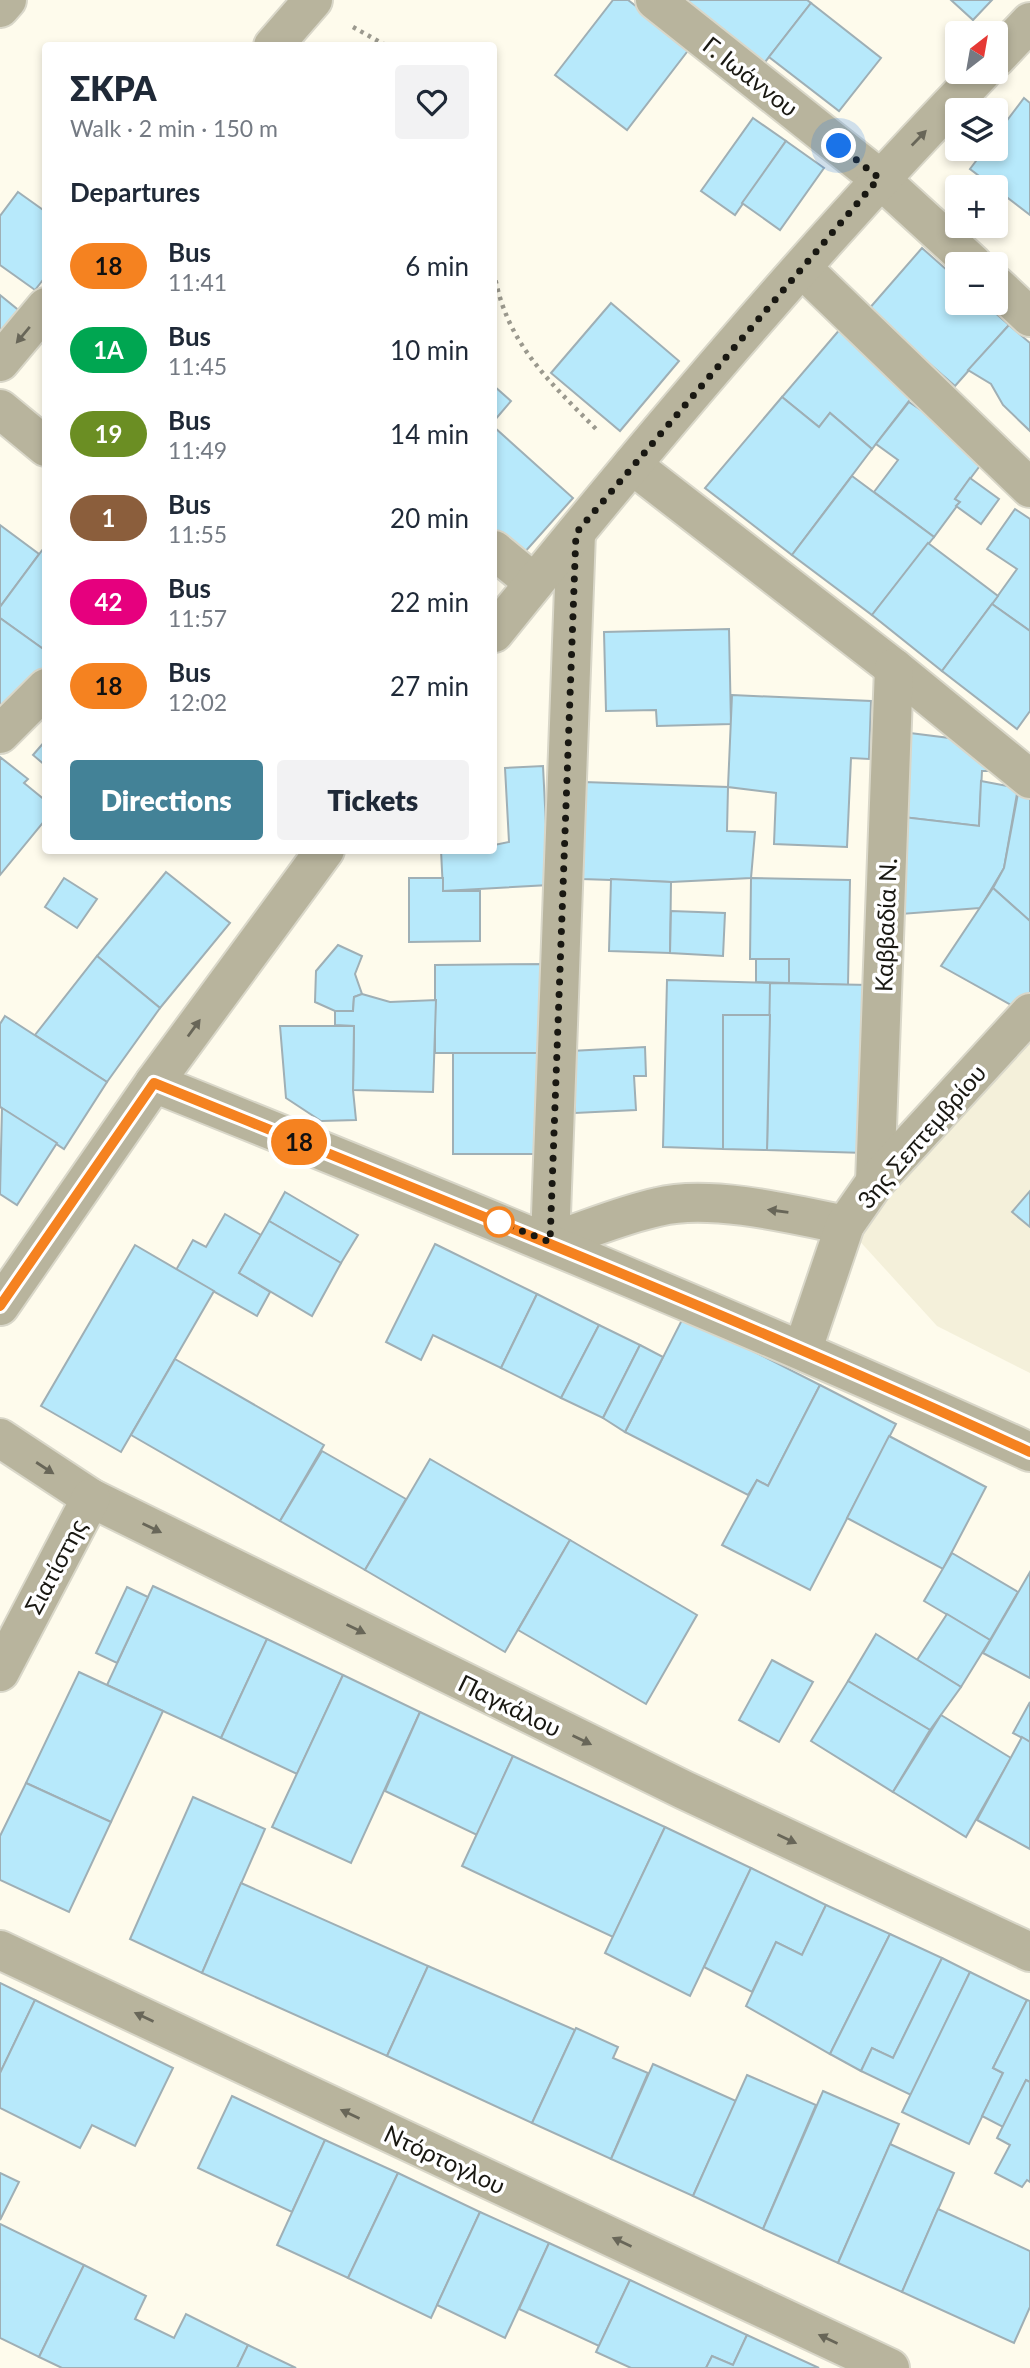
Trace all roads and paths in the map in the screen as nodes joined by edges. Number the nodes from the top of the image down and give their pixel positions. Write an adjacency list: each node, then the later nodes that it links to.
1 (7, 0): 4 (street)
2 (655, 0): 9 (street, Γ. Ιωάννου)
3 (307, 2): 6 (street)
4 (0, 8)
5 (1030, 22): 7 (street)
6 (276, 42)
7 (1008, 45)
8 (970, 84): 9 (street, one-way to 8)
9 (879, 178): 10 (street, Γ. Ιωάννου); 11 (street)
10 (960, 252)
11 (803, 269): 19 (street); 20 (street)
12 (497, 292): 19 (path)
13 (1008, 296): 15 (street)
14 (42, 312): 16 (street, one-way to 16)
15 (1030, 317)
16 (0, 362)
17 (0, 409): 18 (street)
18 (42, 444)
19 (632, 465): 21 (street); 25 (street)
20 (1030, 488)
21 (576, 533): 23 (street); 34 (street)
22 (497, 552): 23 (street)
23 (534, 583): 24 (street)
24 (497, 629)
25 (894, 668): 28 (street); 32 (street, Καββαδία Ν.)
26 (42, 692): 27 (street)
27 (0, 734)
28 (1030, 779)
29 (322, 854): 31 (street, one-way to 29)
30 (1030, 1013): 32 (street, 3ης Σεπτεμβρίου)
31 (154, 1083): 34 (street); 35 (street)
32 (876, 1182): 33 (street, 3ης Σεπτεμβρίου)
33 (845, 1225): 34 (street, one-way to 34); 36 (street, 3ης Σεπτεμβρίου)
34 (550, 1242): 36 (street)
35 (3, 1295)
36 (803, 1349): 38 (street)
37 (0, 1438): 39 (street, Παγκάλου, one-way to 39)
38 (1030, 1452)
39 (91, 1498): 40 (street, Σιατίστης); 42 (street, Παγκάλου, one-way to 42)
40 (0, 1672)
41 (0, 1950): 43 (street, Ντόρτογλου, one-way to 41)
42 (1030, 1952)
43 (890, 2368)

